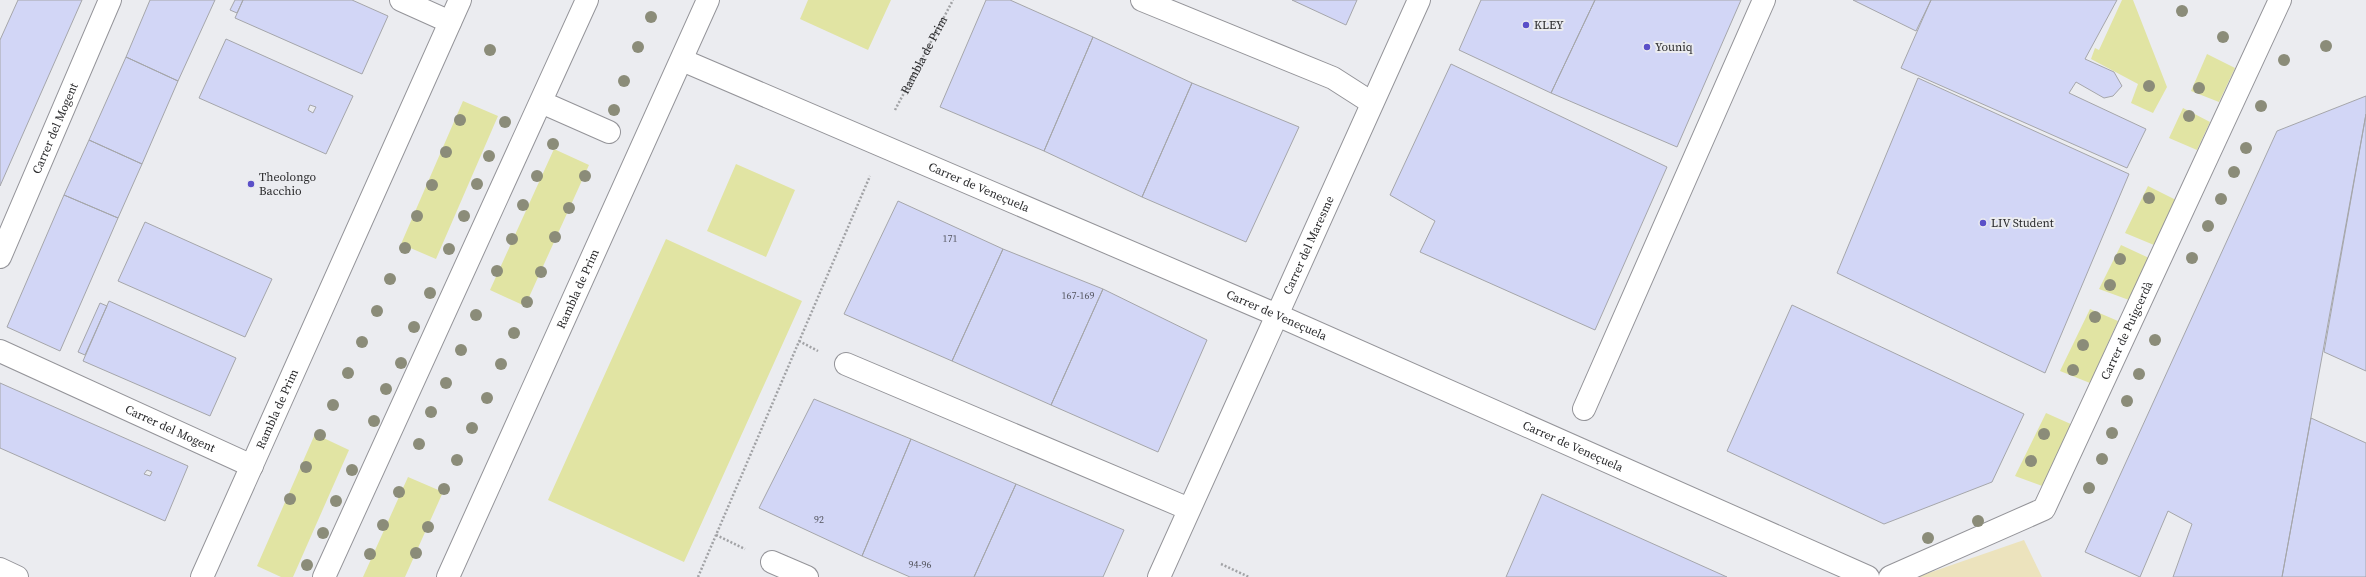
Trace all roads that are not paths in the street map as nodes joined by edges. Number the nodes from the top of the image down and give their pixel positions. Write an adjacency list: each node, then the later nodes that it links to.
1 (110, 0): 15 (street, Carrer del Mogent)
2 (401, 0): 10 (street)
3 (460, 0): 10 (street, Rambla de Prim)
4 (587, 0): 12 (street)
5 (708, 0): 11 (street, Rambla de Prim)
6 (1142, 0): 13 (street)
7 (1419, 0): 13 (street, Carrer del Maresme)
8 (1764, 0): 19 (street)
9 (2280, 0): 31 (street, Carrer de Puigcerdà)
10 (450, 22): 20 (street, Rambla de Prim)
11 (682, 60): 16 (street, Carrer de Veneçuela); 27 (street, Rambla de Prim)
12 (540, 102): 14 (street); 26 (street)
13 (1372, 104): 16 (street, Carrer del Maresme)
14 (609, 132)
15 (0, 257)
16 (1277, 315): 21 (street, Carrer del Maresme); 30 (street, Carrer de Veneçuela)
17 (0, 351): 20 (street, Carrer del Mogent)
18 (846, 364): 21 (street)
19 (1584, 409)
20 (252, 466): 25 (street, Rambla de Prim)
21 (1189, 509): 29 (street, Carrer del Maresme)
22 (772, 562): 28 (street)
23 (0, 569): 24 (street)
24 (17, 577)
25 (202, 577)
26 (324, 577)
27 (448, 577)
28 (807, 577)
29 (1158, 577)
30 (1868, 577)
31 (1890, 577)

